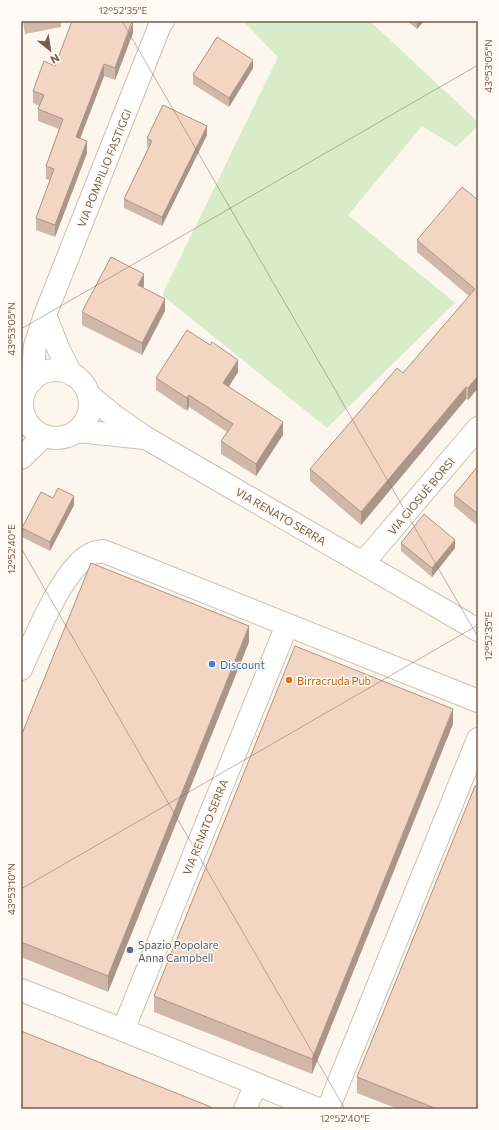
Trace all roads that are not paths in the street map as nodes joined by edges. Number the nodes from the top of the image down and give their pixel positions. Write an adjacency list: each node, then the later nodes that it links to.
1 (163, 21): 2 (street, VIA POMPILIO FASTIGGI)
2 (45, 316): 3 (street); 4 (street, VIA POMPILIO FASTIGGI)
3 (71, 374): 4 (street); 5 (street)
4 (32, 381): 6 (street)
5 (89, 395): 8 (street); 10 (street, VIA RENATO SERRA)
6 (22, 418): 9 (street)
7 (478, 428): 12 (street, VIA GIOSUÈ BORSI)
8 (77, 431): 9 (street); 10 (street, VIA RENATO SERRA)
9 (44, 436): 11 (street)
10 (146, 438): 12 (street, VIA RENATO SERRA)
11 (21, 458)
12 (363, 563): 14 (street, VIA RENATO SERRA)
13 (287, 625): 15 (street); 16 (street); 20 (street, VIA RENATO SERRA)
14 (478, 630)
15 (21, 669)
16 (478, 701)
17 (478, 739): 18 (street)
18 (472, 769): 24 (street)
19 (21, 990): 20 (street)
20 (123, 1030): 21 (street)
21 (256, 1084): 22 (street); 23 (street)
22 (245, 1109)
23 (318, 1109)
24 (328, 1109)

